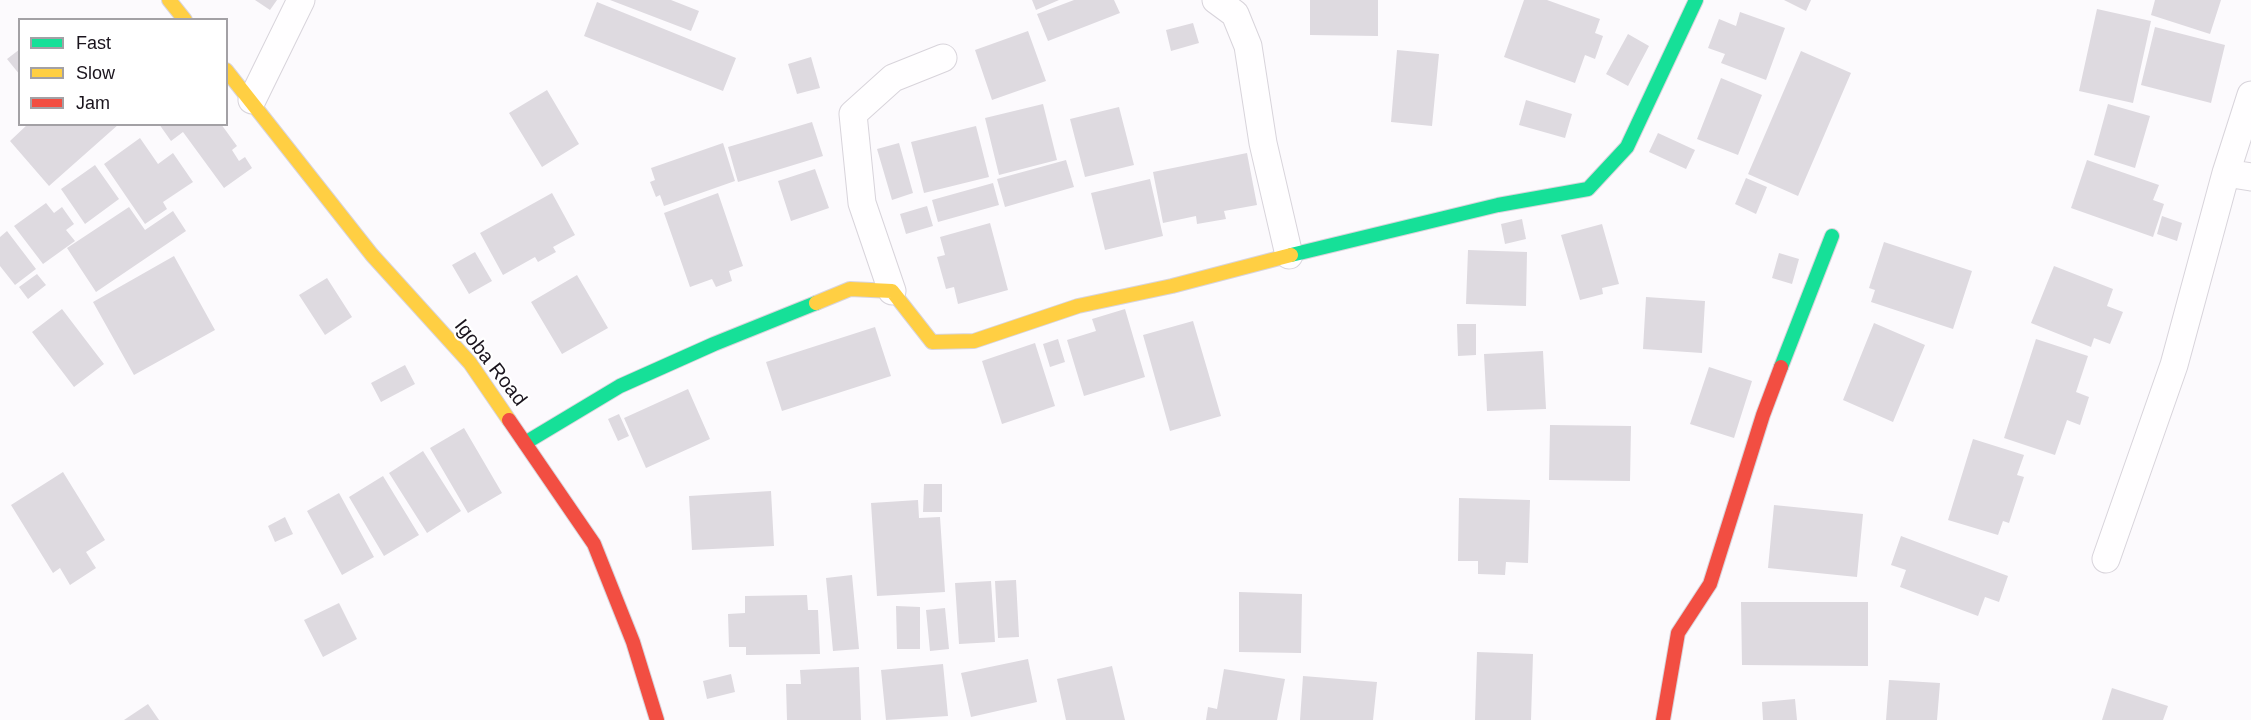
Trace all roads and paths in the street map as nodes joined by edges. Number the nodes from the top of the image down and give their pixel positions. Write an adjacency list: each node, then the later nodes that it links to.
1 (169, 0): 5 (street)
2 (301, 0): 9 (street)
3 (1696, 0): 12 (street)
4 (1231, 5): 12 (street)
5 (183, 18)
6 (943, 58): 13 (street)
7 (228, 72): 9 (street, Igoba Road)
8 (2251, 95): 10 (street)
9 (252, 100): 14 (street, Igoba Road)
10 (2238, 175): 15 (street)
11 (1832, 237): 17 (street)
12 (1289, 255): 13 (street)
13 (892, 291): 14 (street)
14 (525, 443): 16 (street, Igoba Road)
15 (2106, 559)
16 (657, 720)
17 (1663, 720)

